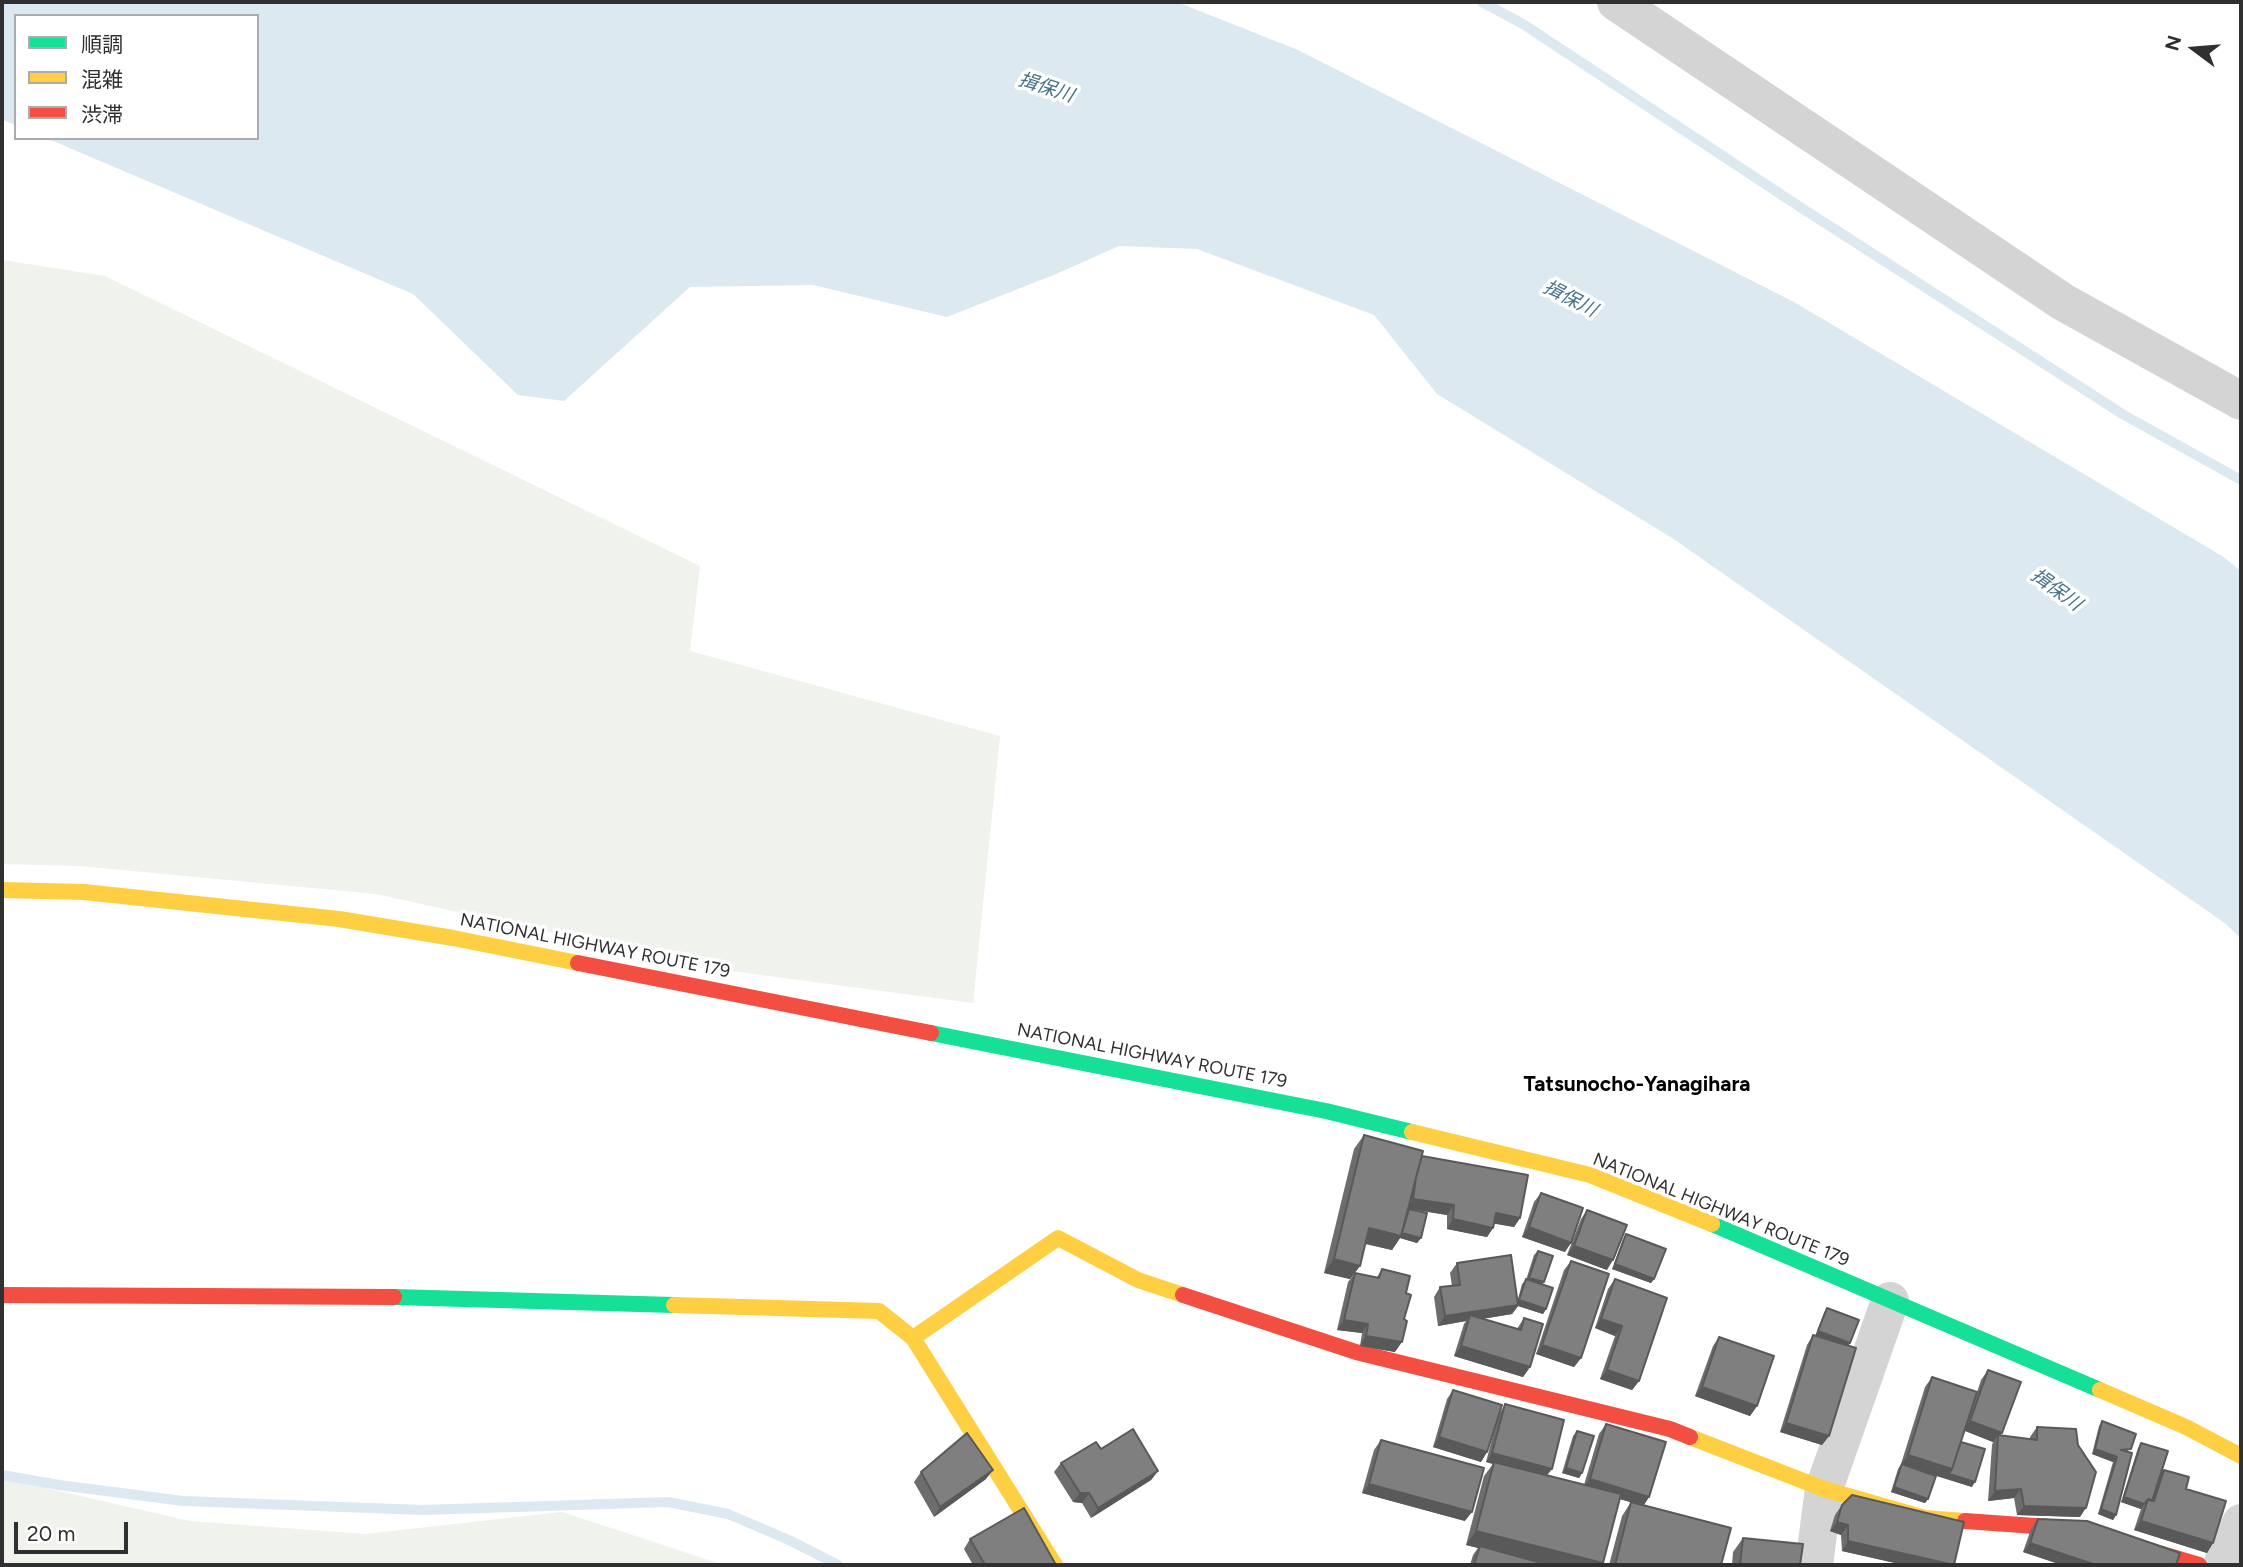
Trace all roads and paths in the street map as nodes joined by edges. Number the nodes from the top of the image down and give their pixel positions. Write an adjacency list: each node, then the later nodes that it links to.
1 (1616, 2): 2 (street)
2 (2241, 401)
3 (2, 890): 5 (main road, NATIONAL HIGHWAY ROUTE 179)
4 (2, 1295): 6 (main road)
5 (1890, 1301): 7 (main road, NATIONAL HIGHWAY ROUTE 179); 8 (street)
6 (913, 1338): 8 (main road); 10 (main road)
7 (2241, 1456)
8 (1824, 1489): 11 (street); 12 (main road)
9 (2241, 1523): 13 (street)
10 (1055, 1565)
11 (1814, 1565)
12 (2199, 1565)
13 (2222, 1565)

